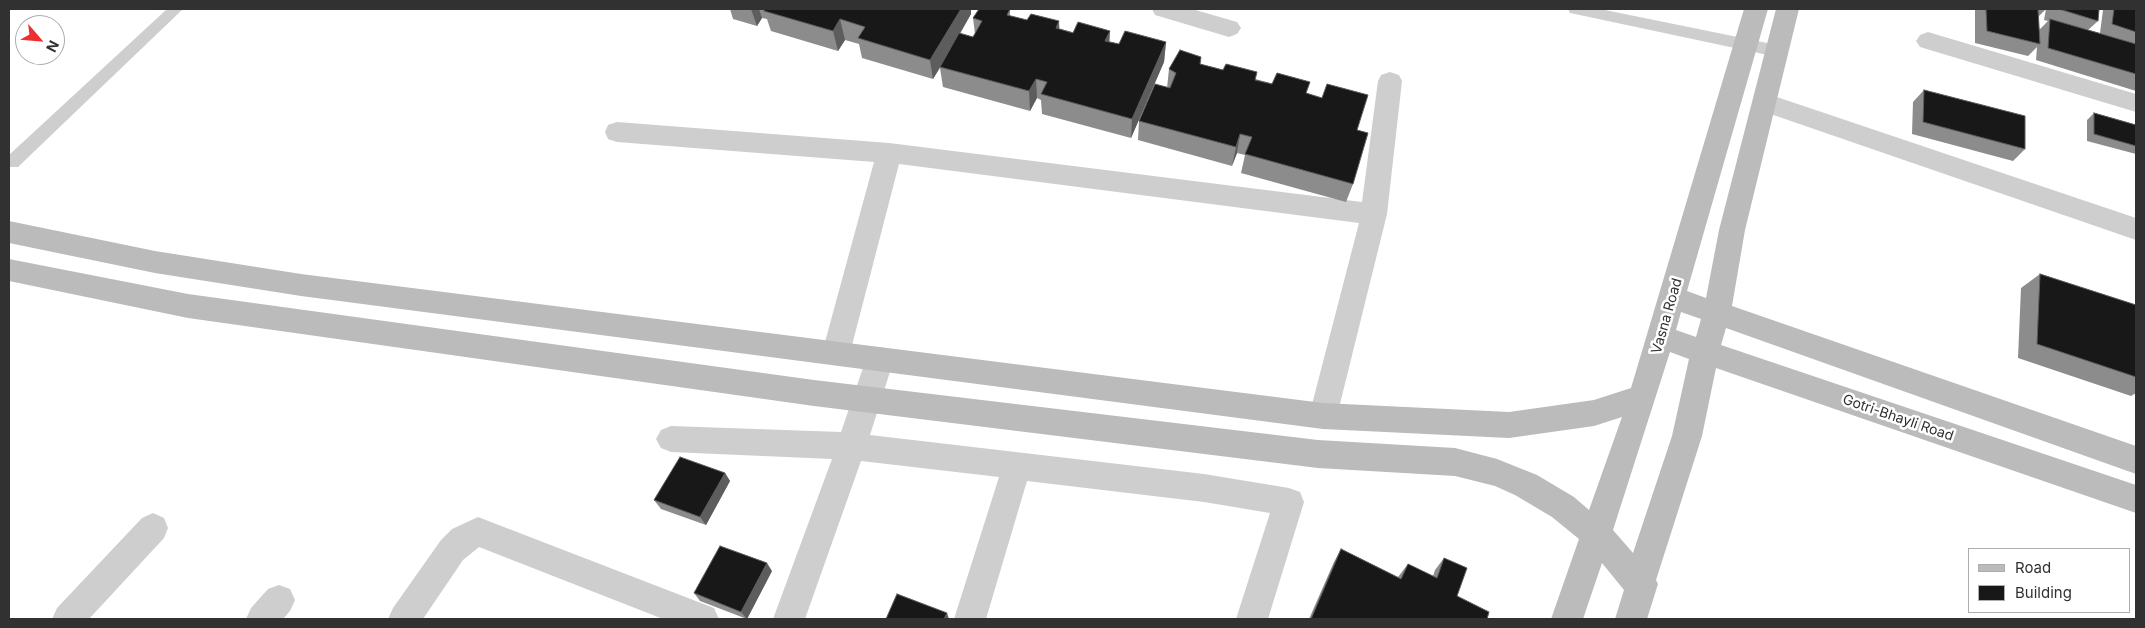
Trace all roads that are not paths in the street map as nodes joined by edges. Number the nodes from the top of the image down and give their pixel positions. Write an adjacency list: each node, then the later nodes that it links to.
1 (176, 9): 15 (lane)
2 (1163, 9): 6 (street)
3 (1575, 9): 8 (lane)
4 (1756, 9): 8 (street, Vasna Road)
5 (1788, 9): 9 (street)
6 (1230, 28)
7 (1928, 41): 12 (street)
8 (1746, 44): 9 (lane); 20 (street, Vasna Road)
9 (1777, 51): 11 (street)
10 (1390, 81): 16 (street)
11 (1764, 102): 17 (street); 21 (street)
12 (2136, 103)
13 (617, 132): 14 (street)
14 (889, 153): 16 (street); 24 (street)
15 (12, 162)
16 (1374, 214): 28 (street)
17 (2136, 229)
18 (9, 232): 24 (street)
19 (9, 270): 27 (street)
20 (1672, 297): 21 (street); 22 (street, Vasna Road)
21 (1717, 312): 23 (street); 31 (street)
22 (1660, 337): 23 (street, Gotri-Bhayli Road); 26 (street, Vasna Road)
23 (1705, 352): 33 (street, Gotri-Bhayli Road); 36 (street)
24 (836, 353): 25 (street)
25 (880, 359): 27 (street); 28 (street)
26 (1643, 397): 28 (street); 35 (street, Vasna Road)
27 (868, 399): 30 (street); 35 (street)
28 (1323, 416)
29 (671, 439): 30 (street)
30 (850, 446): 32 (street); 40 (street)
31 (2136, 460)
32 (1017, 466): 41 (street); 42 (street)
33 (2136, 500)
34 (154, 528): 37 (street)
35 (1596, 534): 36 (street); 43 (street, Vasna Road)
36 (1639, 583): 44 (street)
37 (68, 619)
38 (404, 619): 39 (street)
39 (703, 619)
40 (789, 619)
41 (970, 619)
42 (1252, 619)
43 (1567, 619)
44 (1632, 619)

